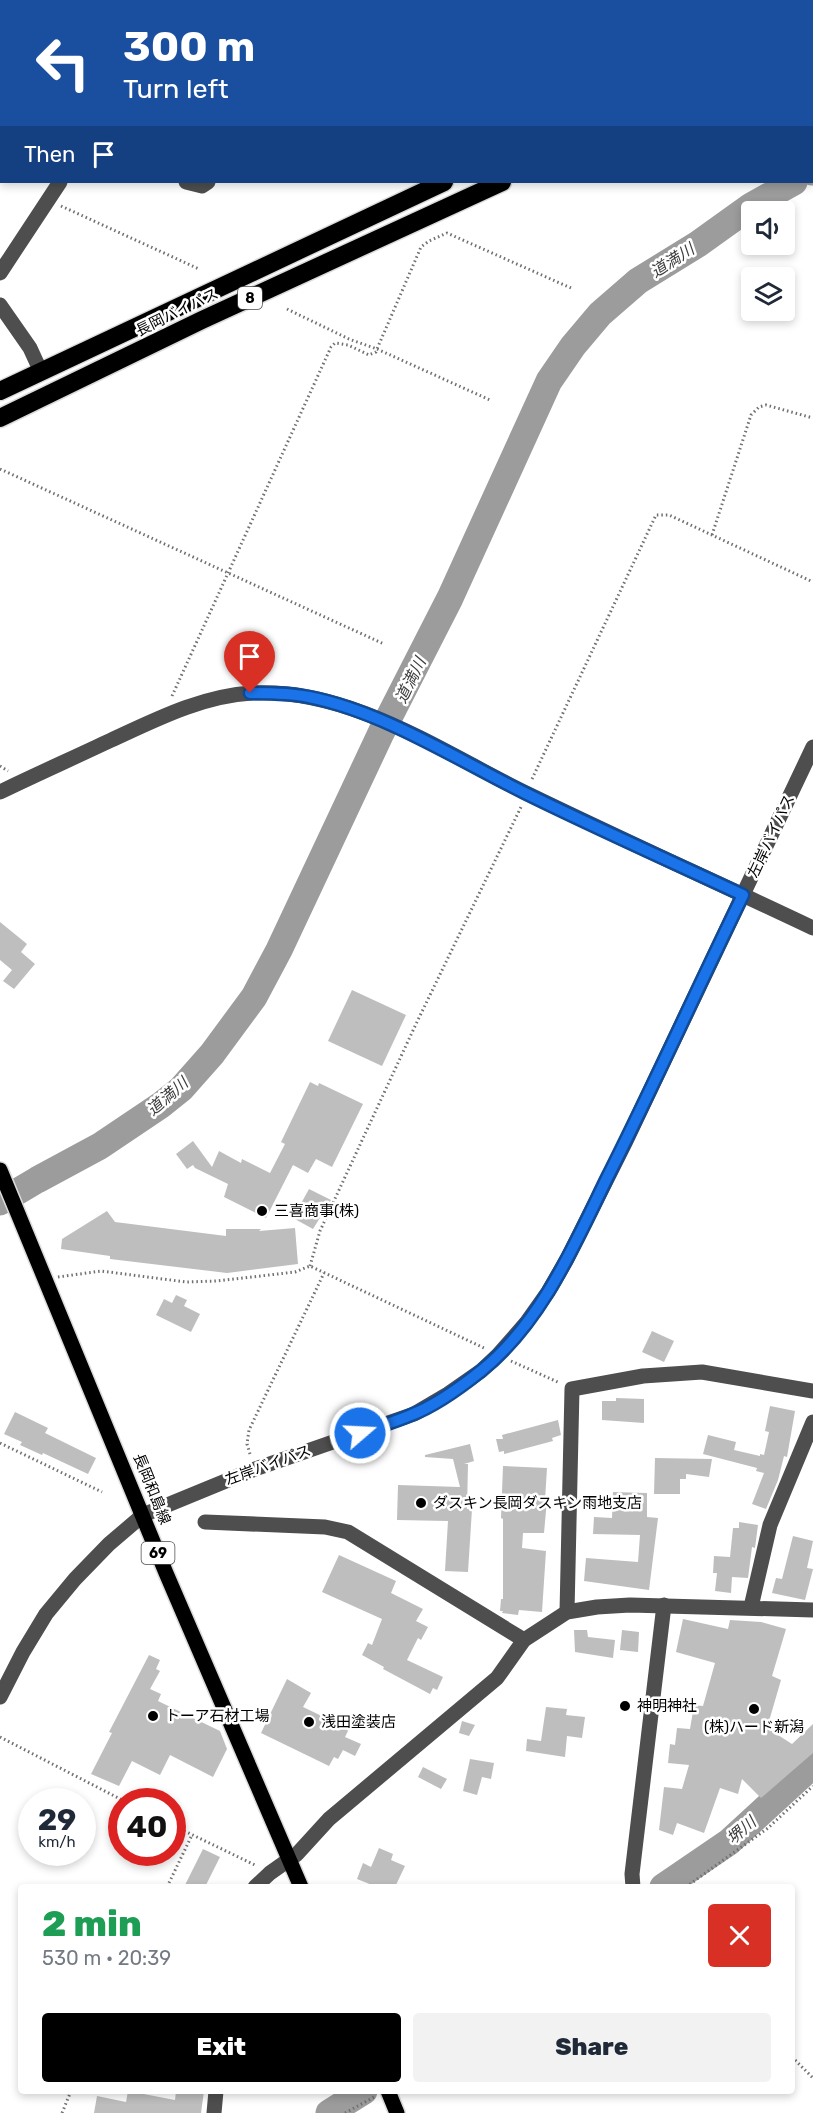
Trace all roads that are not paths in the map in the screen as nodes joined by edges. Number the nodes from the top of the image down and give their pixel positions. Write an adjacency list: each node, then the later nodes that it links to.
1 (59, 183): 6 (street)
2 (190, 183): 3 (street)
3 (206, 183)
4 (442, 183): 9 (highway, 長岡バイパス / 8)
5 (500, 183): 11 (highway, 長岡バイパス / 8)
6 (5, 252): 7 (street)
7 (0, 273)
8 (0, 305): 9 (street)
9 (41, 372): 10 (highway, 長岡バイパス / 8)
10 (0, 391)
11 (0, 418)
12 (813, 747): 14 (street, 左岸バイパス)
13 (0, 792): 14 (street)
14 (743, 895): 15 (street); 19 (street, 左岸バイパス)
15 (813, 928)
16 (0, 1170): 19 (main road, 長岡和島線 / 69)
17 (813, 1391): 24 (street)
18 (813, 1422): 22 (street)
19 (143, 1515): 26 (street, 左岸バイパス); 27 (main road, 長岡和島線 / 69)
20 (205, 1522): 25 (street)
21 (664, 1605): 22 (street); 24 (street); 30 (street)
22 (751, 1607): 23 (street)
23 (813, 1610)
24 (567, 1612): 25 (street)
25 (524, 1640): 27 (street)
26 (0, 1697)
27 (290, 1859): 28 (street); 29 (main road, 長岡和島線 / 69)
28 (258, 1884)
29 (300, 1884)
30 (633, 1884)
31 (216, 2094): 33 (street)
32 (382, 2094): 34 (main road)
33 (214, 2113)
34 (397, 2113)

